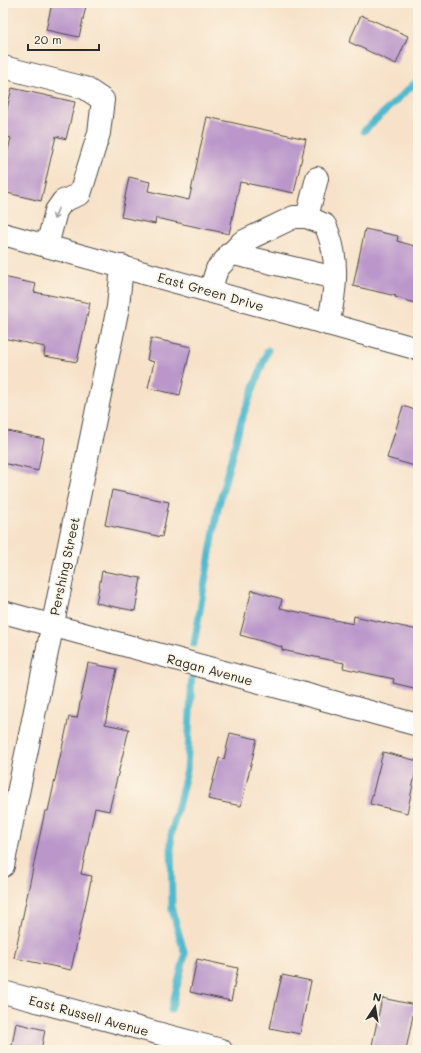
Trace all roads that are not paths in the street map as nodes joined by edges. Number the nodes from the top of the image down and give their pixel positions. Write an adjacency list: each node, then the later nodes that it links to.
1 (3, 67): 5 (street, one-way to 5)
2 (317, 178): 3 (street)
3 (307, 217): 6 (street); 8 (street)
4 (3, 234): 5 (street, East Green Drive)
5 (47, 246): 7 (street, East Green Drive)
6 (230, 253): 8 (street); 9 (street)
7 (122, 266): 9 (street, East Green Drive); 13 (street, Pershing Street)
8 (335, 278): 10 (street)
9 (210, 291): 10 (street, East Green Drive)
10 (328, 324): 11 (street, East Green Drive)
11 (418, 350)
12 (3, 612): 13 (street, Ragan Avenue)
13 (52, 626): 14 (street, Ragan Avenue); 15 (street, Pershing Street)
14 (418, 725)
15 (3, 866)
16 (3, 992): 17 (street, East Russell Avenue)
17 (221, 1050)

